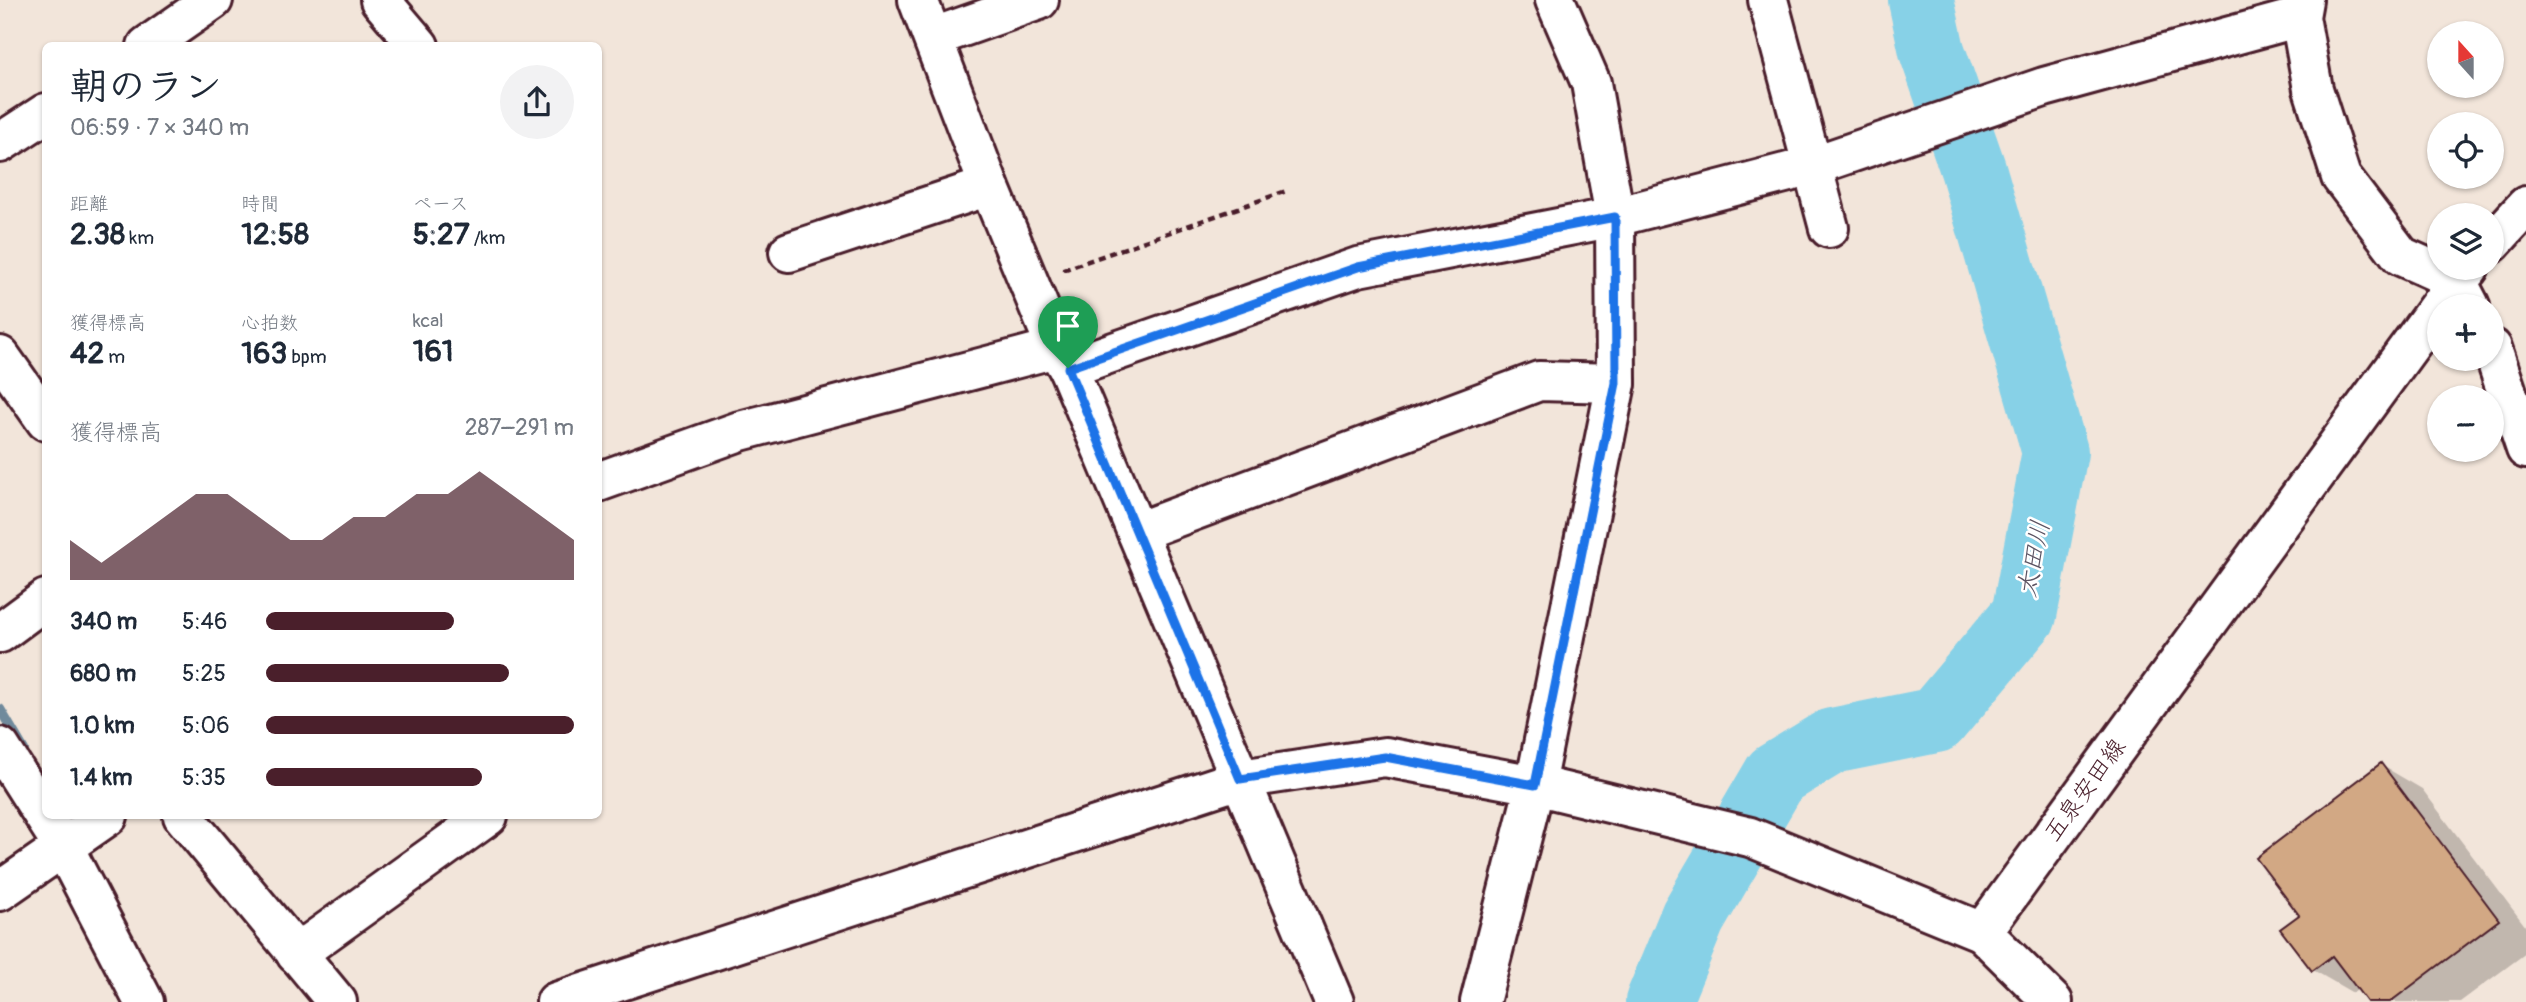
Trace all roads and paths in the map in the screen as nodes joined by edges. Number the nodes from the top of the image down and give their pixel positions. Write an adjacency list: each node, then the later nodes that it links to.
1 (213, 0): 9 (street)
2 (380, 0): 10 (street)
3 (918, 0): 8 (street)
4 (1040, 0): 8 (street)
5 (1555, 0): 17 (street)
6 (1768, 0): 13 (street)
7 (2302, 9): 13 (street); 22 (street)
8 (934, 37): 14 (street)
9 (153, 42)
10 (416, 42)
11 (42, 116): 12 (street)
12 (0, 143)
13 (1824, 161): 17 (street); 18 (street)
14 (989, 186): 20 (street); 21 (street)
15 (1286, 191): 21 (path)
16 (2526, 206): 19 (street)
17 (1615, 217): 24 (street); 26 (street)
18 (1829, 228)
19 (2504, 230)
20 (789, 252)
21 (1030, 282): 24 (street)
22 (2465, 285): 43 (street, 五泉安田線)
23 (0, 356): 27 (street)
24 (1062, 358): 29 (street); 30 (street)
25 (2500, 371): 28 (street)
26 (1616, 383): 30 (street); 35 (street)
27 (42, 415)
28 (2526, 449)
29 (602, 481)
30 (1137, 531): 34 (street)
31 (42, 602): 32 (street)
32 (0, 633)
33 (0, 747): 36 (street)
34 (1240, 779): 35 (street); 47 (street); 48 (street)
35 (1535, 785): 43 (street); 49 (street)
36 (42, 813)
37 (46, 819): 41 (street)
38 (104, 819): 41 (street)
39 (185, 819): 44 (street)
40 (484, 819): 44 (street)
41 (63, 846): 42 (street); 45 (street)
42 (0, 891)
43 (1982, 932): 50 (street)
44 (296, 954): 46 (street)
45 (144, 1002)
46 (337, 1002)
47 (556, 1002)
48 (1334, 1002)
49 (1480, 1002)
50 (2053, 1002)

